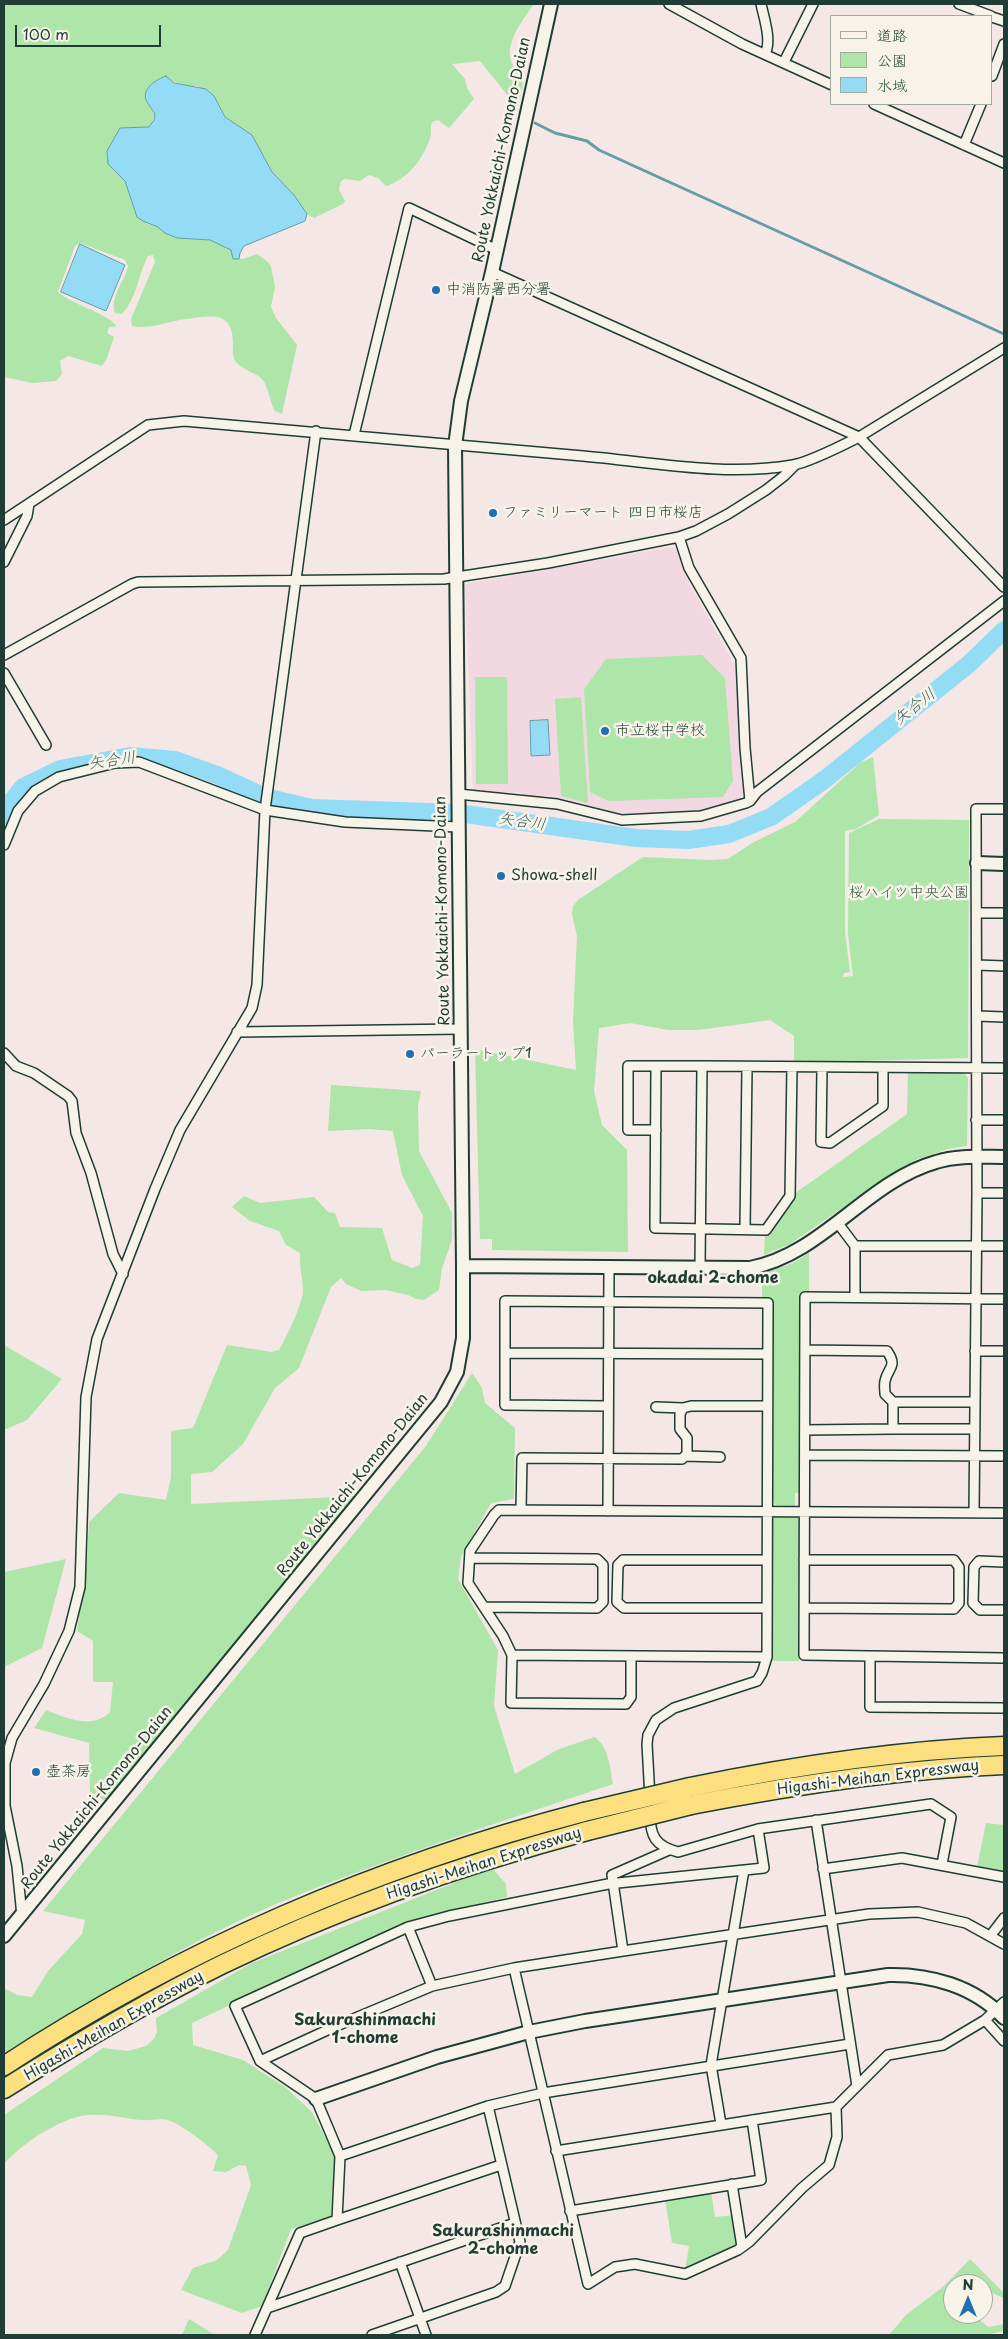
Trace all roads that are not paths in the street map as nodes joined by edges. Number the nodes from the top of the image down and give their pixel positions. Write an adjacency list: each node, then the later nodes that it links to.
1 (551, 4): 17 (main road, Route Yokkaichi-Komono-Daian)
2 (669, 4): 6 (street)
3 (761, 4): 9 (street)
4 (813, 4): 10 (street)
5 (959, 4): 7 (street)
6 (684, 7): 9 (street)
7 (988, 15)
8 (1004, 44): 11 (street)
9 (765, 54): 10 (street)
10 (784, 62): 12 (street)
11 (993, 73)
12 (830, 84)
13 (876, 105): 15 (street)
14 (981, 105): 15 (street)
15 (964, 145): 16 (street)
16 (1004, 163)
17 (497, 250): 18 (main road, Route Yokkaichi-Komono-Daian); 21 (street)
18 (492, 272): 22 (street); 23 (main road, Route Yokkaichi-Komono-Daian)
19 (1004, 348): 22 (street)
20 (316, 432): 21 (street); 25 (street); 30 (street)
21 (354, 434): 23 (street)
22 (859, 437): 24 (street); 31 (street)
23 (454, 446): 24 (street); 29 (main road, Route Yokkaichi-Komono-Daian)
24 (794, 465): 27 (street)
25 (29, 504): 26 (street); 28 (street)
26 (4, 520)
27 (679, 537): 29 (street); 37 (street)
28 (4, 562)
29 (455, 579): 30 (street); 36 (main road, Route Yokkaichi-Komono-Daian)
30 (296, 581): 33 (street); 39 (street)
31 (1004, 588)
32 (1004, 600): 37 (street)
33 (4, 655)
34 (4, 673): 35 (street)
35 (46, 745)
36 (458, 797): 37 (street); 40 (main road, Route Yokkaichi-Komono-Daian)
37 (750, 801)
38 (1004, 809): 42 (street)
39 (265, 810): 40 (street); 41 (street); 51 (street)
40 (458, 827): 50 (main road, Route Yokkaichi-Komono-Daian)
41 (4, 845)
42 (977, 863): 43 (main road); 44 (street)
43 (1004, 864)
44 (977, 913): 45 (street); 46 (street)
45 (1004, 913)
46 (977, 966): 47 (street); 48 (street)
47 (1004, 966)
48 (977, 1016): 49 (street); 59 (street)
49 (1004, 1017)
50 (460, 1029): 51 (street); 74 (main road, Route Yokkaichi-Komono-Daian)
51 (237, 1032): 77 (street)
52 (4, 1053): 77 (street)
53 (656, 1066): 54 (street); 63 (street); 63 (street)
54 (702, 1066): 55 (street); 69 (street)
55 (747, 1067): 56 (street); 70 (street)
56 (792, 1067): 57 (street); 70 (street)
57 (822, 1068): 58 (street); 58 (street)
58 (883, 1068): 59 (street)
59 (977, 1068): 60 (street); 61 (street)
60 (1004, 1068)
61 (976, 1120): 62 (street); 64 (street)
62 (1004, 1120)
63 (656, 1130): 69 (street)
64 (977, 1157): 65 (main road); 66 (street); 68 (main road)
65 (1004, 1157)
66 (977, 1193): 67 (street); 72 (street)
67 (1004, 1193)
68 (837, 1222): 71 (street); 76 (main road)
69 (701, 1229): 70 (street); 76 (street)
70 (745, 1229)
71 (855, 1246): 72 (street); 78 (street)
72 (976, 1246): 73 (street); 79 (street)
73 (1004, 1246)
74 (463, 1266): 75 (main road); 141 (main road, Route Yokkaichi-Komono-Daian)
75 (609, 1266): 76 (main road); 81 (street)
76 (700, 1267)
77 (123, 1274): 141 (street)
78 (855, 1297): 79 (street); 82 (street)
79 (975, 1299): 80 (street); 83 (street)
80 (1004, 1299)
81 (609, 1303): 85 (street); 86 (street); 87 (street)
82 (805, 1350): 88 (street); 96 (street)
83 (975, 1351): 84 (street); 89 (street)
84 (1004, 1351)
85 (505, 1353): 86 (street); 90 (street)
86 (609, 1353): 87 (street); 90 (street)
87 (768, 1354): 91 (street)
88 (893, 1402): 89 (street); 94 (street)
89 (975, 1402): 95 (street)
90 (608, 1406): 102 (street)
91 (767, 1406): 93 (street); 105 (street)
92 (656, 1408): 93 (street)
93 (683, 1408): 97 (street)
94 (893, 1429): 95 (street); 96 (street)
95 (975, 1429): 99 (street)
96 (805, 1430): 98 (street)
97 (685, 1456): 101 (street); 102 (street)
98 (805, 1456): 99 (street); 106 (street)
99 (974, 1456): 100 (street); 107 (street)
100 (1004, 1456)
101 (720, 1457)
102 (608, 1458): 103 (street); 104 (street)
103 (521, 1510): 104 (street); 109 (street)
104 (608, 1511): 105 (street)
105 (766, 1512): 106 (street); 110 (street)
106 (804, 1512): 107 (street); 111 (street)
107 (974, 1513): 108 (street)
108 (1004, 1513)
109 (470, 1558): 113 (street); 121 (street)
110 (766, 1560): 114 (street); 122 (street)
111 (804, 1560): 115 (street); 123 (street)
112 (1004, 1562): 116 (street)
113 (604, 1565): 114 (street); 117 (street)
114 (618, 1565): 118 (street)
115 (959, 1567): 116 (street); 119 (street)
116 (974, 1567): 120 (street)
117 (603, 1602): 118 (street); 121 (street)
118 (617, 1602): 122 (street)
119 (959, 1603): 120 (street); 123 (street)
120 (973, 1603): 124 (street)
121 (485, 1607): 125 (street)
122 (766, 1608): 127 (street)
123 (804, 1608): 128 (street)
124 (1004, 1610)
125 (512, 1655): 126 (street); 126 (street)
126 (631, 1656): 127 (street)
127 (767, 1657): 135 (street)
128 (870, 1657): 129 (street); 130 (street)
129 (1004, 1658)
130 (1004, 1708)
131 (1004, 1746): 162 (highway, Higashi-Meihan Expressway, bridge)
132 (1004, 1765): 164 (highway, Higashi-Meihan Expressway, bridge)
133 (816, 1820): 134 (street); 136 (street); 138 (street)
134 (758, 1829): 135 (street); 137 (street)
135 (669, 1850): 140 (street)
136 (942, 1864): 138 (street); 139 (street)
137 (744, 1870): 140 (street); 145 (street)
138 (823, 1870): 143 (street)
139 (1004, 1876)
140 (614, 1883): 144 (street); 150 (street)
141 (22, 1916): 146 (main road, Route Yokkaichi-Komono-Daian); 148 (main road, Route Yokkaichi-Komono-Daian)
142 (1004, 1918): 147 (street)
143 (832, 1920): 145 (street); 147 (street); 152 (street)
144 (408, 1927): 153 (street); 160 (street)
145 (733, 1934): 150 (street); 154 (street)
146 (4, 1936)
147 (992, 1936): 149 (street)
148 (4, 1944)
149 (1004, 1944)
150 (623, 1951): 151 (street)
151 (514, 1968): 153 (street); 157 (street)
152 (841, 1982): 154 (main road); 155 (main road); 159 (street)
153 (432, 1986): 160 (street)
154 (722, 2000): 157 (main road); 161 (street)
155 (1002, 2010): 156 (street)
156 (985, 2020): 158 (street); 163 (street)
157 (529, 2032): 165 (street); 166 (main road)
158 (1004, 2041)
159 (850, 2044): 161 (street); 163 (street)
160 (260, 2061): 166 (street)
161 (711, 2065): 165 (street); 170 (street)
162 (4, 2066)
163 (857, 2086): 168 (street)
164 (4, 2089)
165 (543, 2093): 167 (street); 171 (street)
166 (316, 2099): 172 (street)
167 (488, 2106): 172 (street); 173 (street)
168 (836, 2107): 169 (street); 178 (street)
169 (752, 2120): 170 (street); 174 (street)
170 (720, 2124): 171 (street)
171 (556, 2151): 175 (street)
172 (340, 2156): 176 (street)
173 (501, 2164): 176 (street); 177 (street)
174 (732, 2184): 175 (street); 178 (street)
175 (570, 2211): 178 (street)
176 (337, 2220): 180 (street)
177 (515, 2223): 179 (street); 181 (street)
178 (742, 2247)
179 (400, 2262): 180 (street); 181 (street)
180 (267, 2308): 182 (street)
181 (420, 2318): 183 (street); 184 (street)
182 (255, 2335)
183 (372, 2335)
184 (426, 2335)

